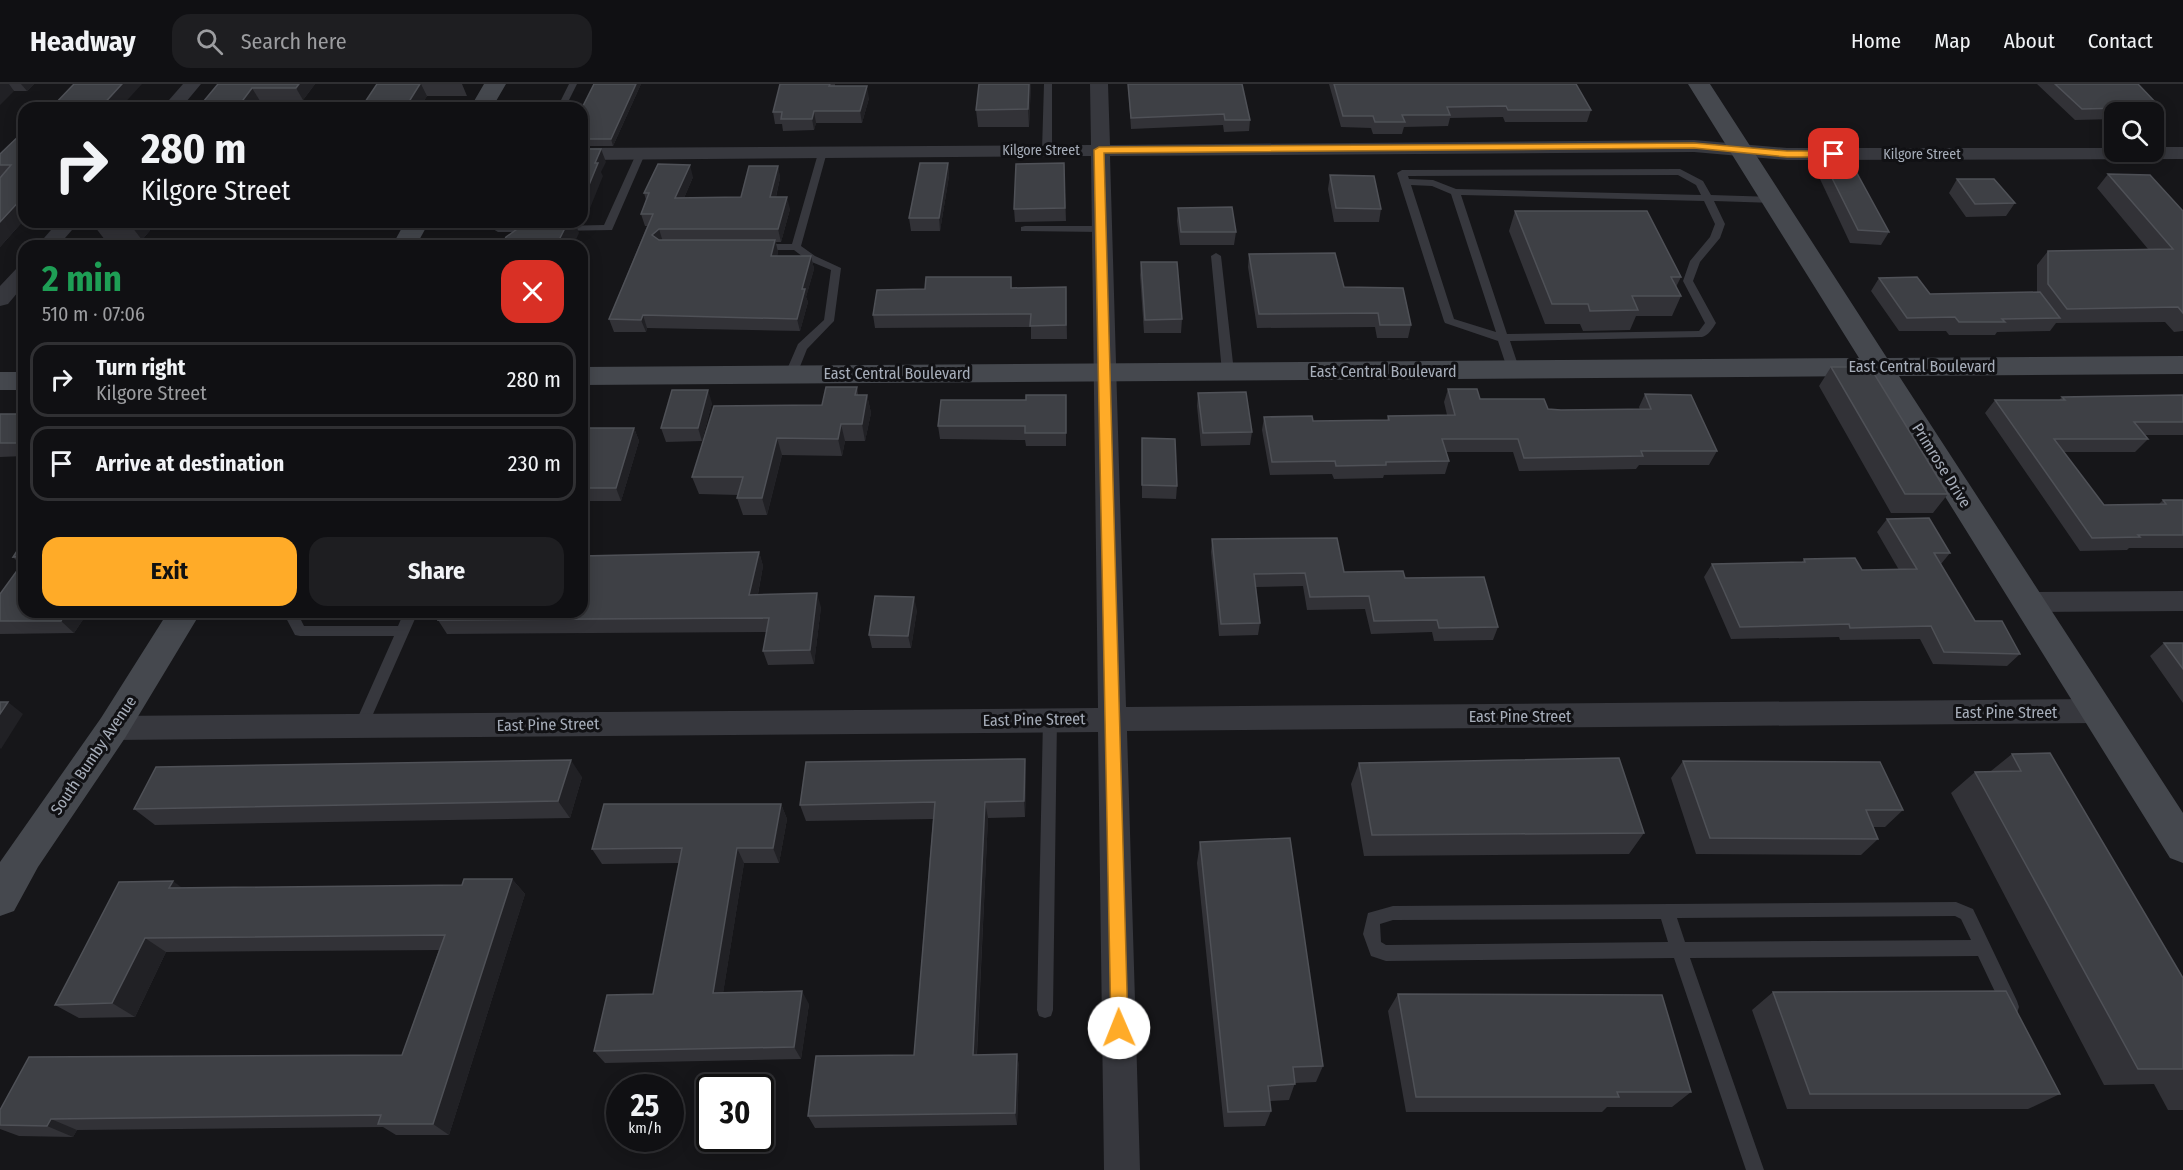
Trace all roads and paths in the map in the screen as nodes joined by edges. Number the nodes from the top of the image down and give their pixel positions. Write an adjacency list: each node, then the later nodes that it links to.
1 (192, 84): 7 (street)
2 (495, 84): 8 (street)
3 (573, 84): 9 (lane)
4 (1048, 84): 10 (lane)
5 (1099, 84): 11 (street)
6 (1699, 84): 12 (street, Primrose Drive)
7 (176, 102)
8 (484, 102)
9 (564, 102)
10 (1047, 150): 11 (street, Kilgore Street); 13 (street, Kilgore Street)
11 (1099, 150): 12 (street, Kilgore Street); 24 (street)
12 (1742, 150): 14 (street, Kilgore Street); 20 (street, Primrose Drive)
13 (822, 152): 16 (street, Kilgore Street); 27 (lane)
14 (2183, 153)
15 (588, 154): 16 (street, Kilgore Street)
16 (640, 154): 22 (lane)
17 (1404, 178): 18 (lane); 19 (lane); 31 (lane)
18 (1455, 192): 19 (lane); 31 (lane)
19 (1708, 200): 20 (lane); 31 (lane)
20 (1774, 200): 33 (street, Primrose Drive)
21 (64, 228): 25 (street)
22 (499, 228)
23 (1025, 229): 24 (lane)
24 (1101, 229): 35 (street)
25 (52, 240)
26 (752, 247): 27 (lane)
27 (796, 247): 37 (lane)
28 (1215, 256): 36 (lane)
29 (18, 279): 30 (street)
30 (0, 299)
31 (1502, 338): 34 (lane)
32 (2183, 365): 33 (street, East Central Boulevard)
33 (1879, 366): 34 (street, East Central Boulevard); 42 (street, Primrose Drive)
34 (1514, 371): 36 (street, East Central Boulevard)
35 (1106, 372): 36 (street, East Central Boulevard); 37 (street, East Central Boulevard); 48 (street)
36 (1228, 372)
37 (791, 374): 38 (street, East Central Boulevard)
38 (588, 376)
39 (0, 381): 40 (street)
40 (18, 381)
41 (2183, 601): 42 (street)
42 (2029, 602): 47 (street, Primrose Drive)
43 (182, 618): 51 (street, South Bumby Avenue)
44 (293, 618): 46 (lane)
45 (408, 618): 46 (lane)
46 (402, 631): 50 (lane)
47 (2098, 711): 48 (street, East Pine Street); 52 (street, Primrose Drive)
48 (1114, 718): 49 (street, East Pine Street); 59 (street)
49 (1050, 719): 50 (street, East Pine Street); 57 (lane)
50 (361, 726): 51 (street, East Pine Street)
51 (113, 728): 53 (street, South Bumby Avenue)
52 (2183, 846)
53 (0, 898)
54 (1667, 911): 55 (lane); 56 (lane); 56 (lane)
55 (1983, 948): 56 (lane); 58 (lane)
56 (1679, 950): 60 (lane)
57 (1045, 1010)
58 (2018, 1023)
59 (1122, 1170)
60 (1755, 1170)

